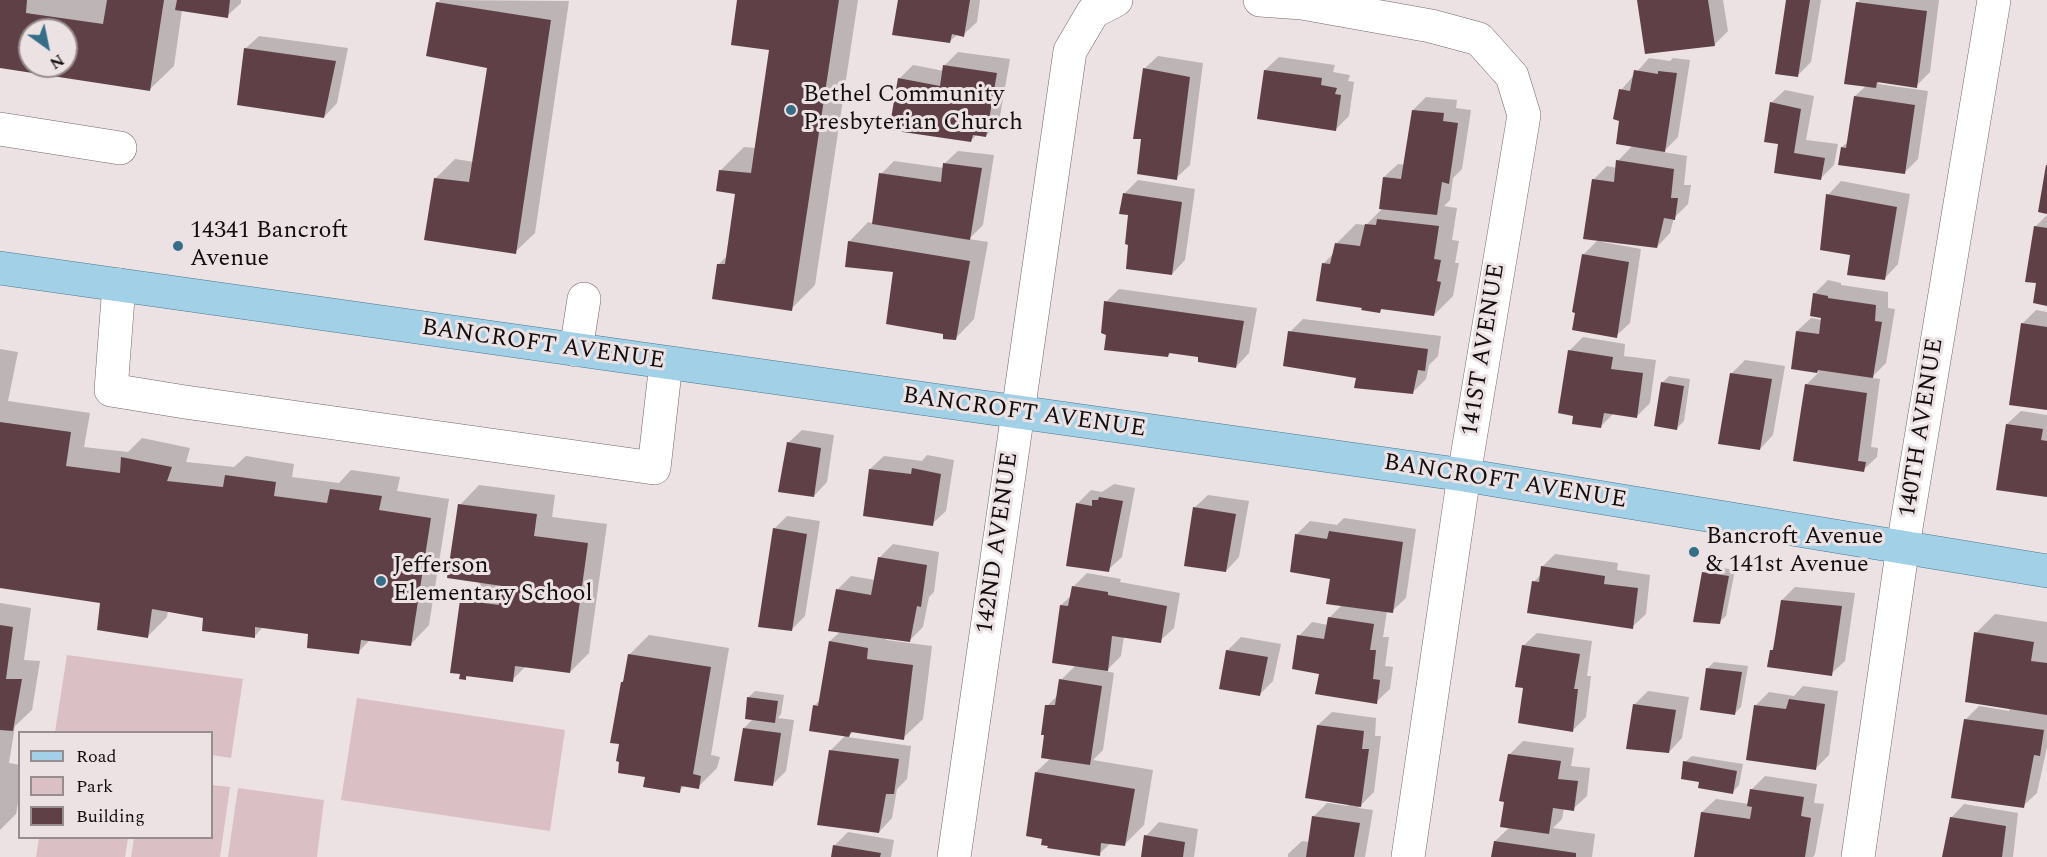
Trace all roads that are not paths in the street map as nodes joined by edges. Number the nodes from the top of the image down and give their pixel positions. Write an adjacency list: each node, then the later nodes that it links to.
1 (1116, 0): 12 (street, 142ND AVENUE)
2 (1260, 0): 4 (street)
3 (1994, 0): 14 (street, 140TH AVENUE)
4 (1302, 2): 13 (street, 141ST AVENUE)
5 (0, 129): 6 (street)
6 (120, 148)
7 (0, 268): 8 (main road, BANCROFT AVENUE)
8 (118, 285): 10 (main road, BANCROFT AVENUE); 11 (street)
9 (584, 299): 10 (street)
10 (576, 350): 11 (main road, BANCROFT AVENUE)
11 (666, 363): 12 (main road, BANCROFT AVENUE)
12 (1018, 413): 13 (main road, BANCROFT AVENUE); 16 (street, 142ND AVENUE)
13 (1464, 475): 14 (main road, BANCROFT AVENUE); 17 (street, 141ST AVENUE)
14 (1903, 546): 15 (main road, BANCROFT AVENUE); 18 (street, 140TH AVENUE)
15 (2047, 571)
16 (954, 857)
17 (1408, 857)
18 (1858, 857)

